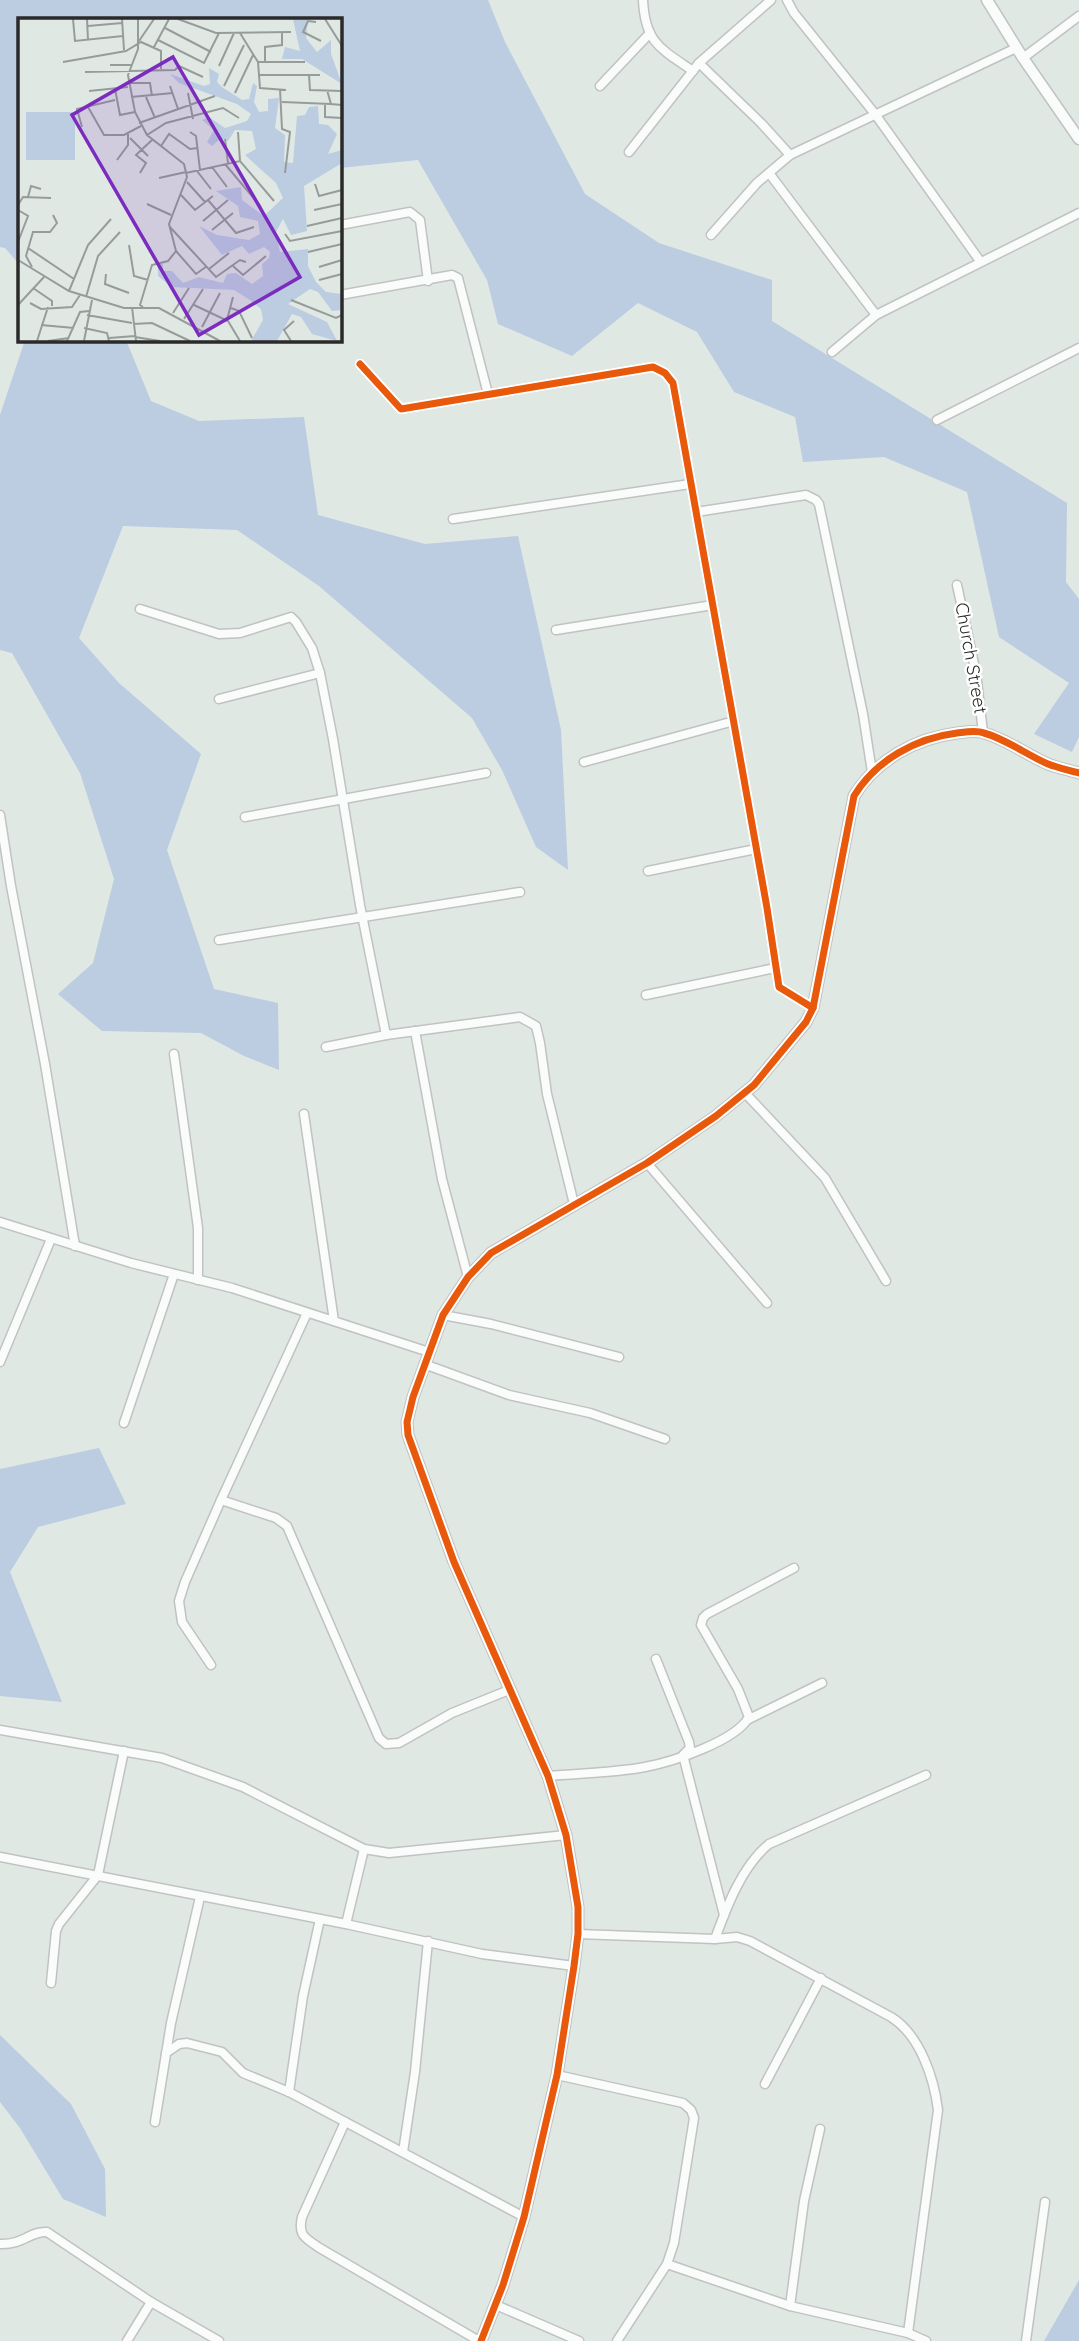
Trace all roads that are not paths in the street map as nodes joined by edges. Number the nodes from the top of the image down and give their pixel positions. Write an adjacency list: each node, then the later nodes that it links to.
1 (643, 0): 6 (street)
2 (771, 0): 8 (street)
3 (787, 0): 11 (street)
4 (987, 0): 7 (street)
5 (1079, 16): 7 (street)
6 (649, 33): 9 (street); 10 (street)
7 (1019, 53): 11 (street); 12 (street)
8 (699, 63): 9 (street); 14 (street)
9 (693, 71): 13 (street)
10 (600, 86)
11 (875, 114): 14 (street); 19 (street)
12 (1079, 139)
13 (629, 152)
14 (790, 155): 15 (street)
15 (769, 173): 18 (street); 22 (street)
16 (1079, 213): 19 (street)
17 (341, 225): 20 (street)
18 (711, 235)
19 (980, 261): 22 (street)
20 (428, 281): 21 (street); 26 (street)
21 (341, 295)
22 (876, 315): 24 (street)
23 (1079, 348): 27 (street)
24 (832, 352)
25 (360, 364): 26 (street)
26 (488, 394): 28 (street)
27 (937, 419)
28 (690, 484): 29 (street); 30 (street)
29 (696, 512): 32 (street); 40 (street)
30 (453, 519)
31 (957, 585): 38 (street, Church Street)
32 (713, 605): 34 (street); 37 (street)
33 (140, 609): 35 (street)
34 (556, 629)
35 (320, 673): 36 (street); 43 (street)
36 (219, 699)
37 (734, 721): 39 (street); 46 (street)
38 (983, 732): 40 (street); 42 (street)
39 (584, 762)
40 (872, 772): 53 (street)
41 (486, 773): 43 (street)
42 (1079, 773)
43 (343, 799): 45 (street); 49 (street)
44 (0, 815): 64 (street)
45 (245, 817)
46 (757, 849): 47 (street); 51 (street)
47 (648, 871)
48 (520, 892): 49 (street)
49 (363, 918): 50 (street); 55 (street)
50 (219, 940)
51 (775, 968): 52 (street); 53 (street)
52 (646, 995)
53 (813, 1008): 58 (street)
54 (415, 1031): 55 (street); 61 (street); 66 (street)
55 (386, 1035): 56 (street)
56 (327, 1047)
57 (174, 1054): 67 (street)
58 (745, 1093): 60 (street); 68 (street)
59 (304, 1114): 72 (street)
60 (647, 1163): 61 (street); 69 (street)
61 (574, 1204): 66 (street)
62 (0, 1222): 63 (street)
63 (51, 1239): 64 (street); 75 (street)
64 (75, 1246): 65 (street)
65 (174, 1274): 67 (street); 77 (street)
66 (468, 1277): 71 (street)
67 (198, 1280): 70 (street)
68 (886, 1281)
69 (767, 1303)
70 (307, 1313): 72 (street); 79 (street)
71 (443, 1315): 73 (street); 74 (street)
72 (334, 1321): 73 (street)
73 (429, 1352): 76 (street)
74 (619, 1357)
75 (0, 1362)
76 (424, 1364): 78 (street); 84 (street)
77 (124, 1423)
78 (665, 1439)
79 (221, 1500): 82 (street); 84 (street)
80 (794, 1568): 85 (street)
81 (656, 1659): 88 (street)
82 (211, 1665)
83 (822, 1683): 85 (street)
84 (509, 1689): 90 (street)
85 (747, 1720): 88 (street)
86 (0, 1730): 87 (street)
87 (124, 1751): 92 (street); 94 (street)
88 (683, 1755): 90 (street); 96 (street)
89 (926, 1775): 96 (street)
90 (548, 1776): 91 (street)
91 (566, 1835): 92 (street); 99 (street)
92 (364, 1849): 98 (street)
93 (0, 1857): 94 (street)
94 (98, 1875): 95 (street); 104 (street)
95 (200, 1897): 97 (street); 105 (street)
96 (724, 1915): 100 (street)
97 (320, 1919): 98 (street); 108 (street)
98 (346, 1924): 101 (street)
99 (578, 1934): 100 (street); 102 (street)
100 (715, 1939): 103 (street)
101 (428, 1941): 102 (street); 112 (street)
102 (574, 1966): 106 (street)
103 (821, 1978): 107 (street); 120 (street)
104 (51, 1983)
105 (166, 2053): 108 (street); 109 (street)
106 (557, 2075): 114 (street); 116 (street)
107 (765, 2084)
108 (289, 2092): 110 (street)
109 (155, 2122)
110 (345, 2122): 112 (street); 123 (street)
111 (820, 2129): 119 (street)
112 (403, 2152): 114 (street)
113 (1045, 2202): 127 (street)
114 (524, 2217): 118 (street)
115 (0, 2244): 117 (street)
116 (667, 2264): 119 (street); 125 (street)
117 (151, 2302): 121 (street); 122 (street)
118 (496, 2305): 123 (street); 124 (street)
119 (790, 2306): 120 (street)
120 (908, 2333): 126 (street)
121 (127, 2341)
122 (219, 2341)
123 (480, 2341)
124 (579, 2341)
125 (617, 2341)
126 (926, 2341)
127 (1026, 2341)

